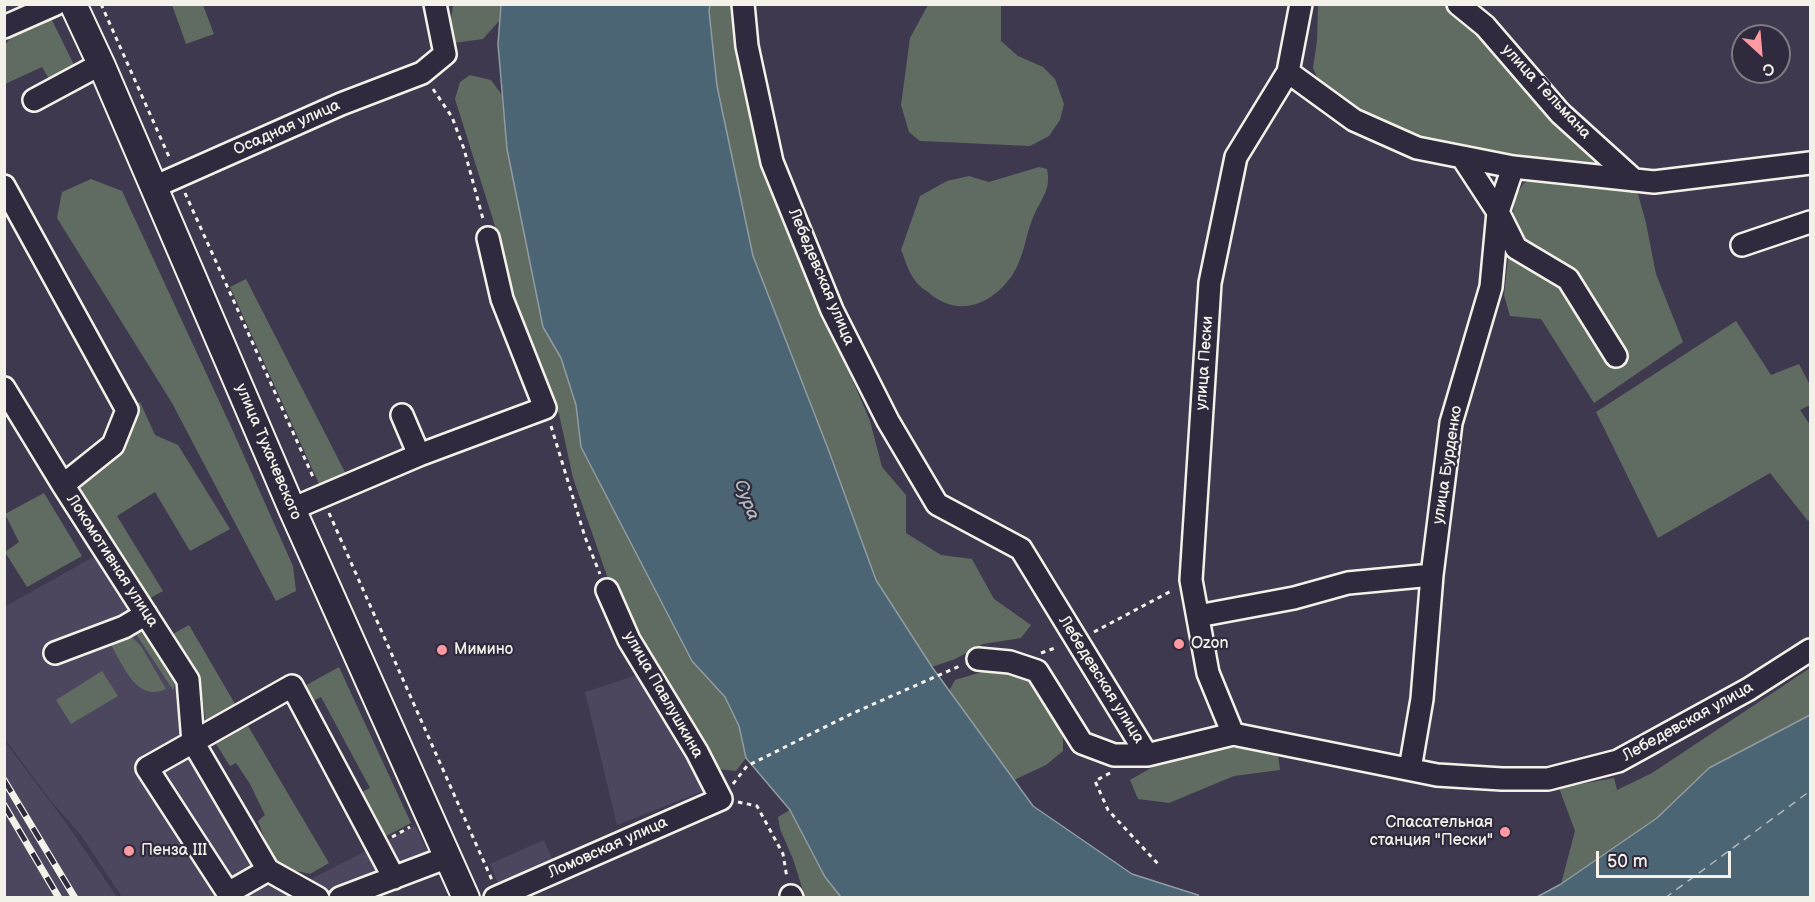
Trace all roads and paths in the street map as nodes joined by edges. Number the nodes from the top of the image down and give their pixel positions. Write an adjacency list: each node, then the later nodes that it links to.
1 (56, 4): 8 (street)
2 (73, 4): 9 (main road, улица Тухачевского)
3 (101, 4): 16 (path)
4 (435, 4): 11 (street)
5 (743, 4): 37 (street, Лебедевская улица)
6 (1301, 4): 10 (street, улица Пески)
7 (1458, 4): 17 (street, улица Тельмана)
8 (4, 27)
9 (101, 64): 12 (street); 19 (main road, улица Тухачевского)
10 (1288, 72): 13 (street); 33 (street, улица Пески)
11 (422, 73): 16 (street, Осадная улица); 22 (path)
12 (34, 100)
13 (1462, 157): 15 (street); 20 (street)
14 (1810, 163): 17 (street)
15 (1512, 166): 17 (street); 20 (street, улица Бурденко)
16 (177, 176): 19 (street, Осадная улица); 30 (path)
17 (1634, 180)
18 (4, 186): 29 (street)
19 (154, 187): 31 (main road, улица Тухачевского)
20 (1498, 212): 24 (street); 32 (street, улица Бурденко)
21 (1810, 222): 23 (street)
22 (488, 238): 26 (street)
23 (1742, 245)
24 (1617, 356)
25 (4, 388): 29 (street, Локомотивная улица)
26 (545, 408): 28 (street); 34 (path)
27 (402, 414): 28 (street)
28 (419, 455): 30 (street)
29 (63, 485): 35 (street, Локомотивная улица)
30 (321, 495): 31 (street); 58 (path)
31 (292, 509): 51 (main road, улица Тухачевского)
32 (1432, 575): 36 (street); 46 (street, улица Бурденко)
33 (1191, 580): 36 (street, улица Пески); 37 (path)
34 (607, 590): 47 (street, улица Павлушкина)
35 (146, 614): 39 (street); 43 (street, Локомотивная улица)
36 (1198, 616): 42 (street, улица Пески)
37 (1077, 641): 44 (street, Лебедевская улица)
38 (1810, 650): 46 (street, Лебедевская улица)
39 (56, 653)
40 (978, 659): 44 (street)
41 (941, 674): 45 (path)
42 (1233, 734): 44 (street, Лебедевская улица); 46 (street, Лебедевская улица)
43 (193, 742): 53 (street); 53 (street); 54 (street)
44 (1147, 755)
45 (747, 766)
46 (1410, 769)
47 (721, 799): 58 (street, Ломовская улица); 59 (path)
48 (1105, 803): 52 (path)
49 (418, 824): 50 (path)
50 (386, 839)
51 (448, 856): 54 (street); 57 (main road, улица Тухачевского)
52 (1160, 865)
53 (268, 870): 55 (street)
54 (394, 878): 56 (street)
55 (318, 897)
56 (339, 897)
57 (466, 897)
58 (497, 897)
59 (791, 897)

